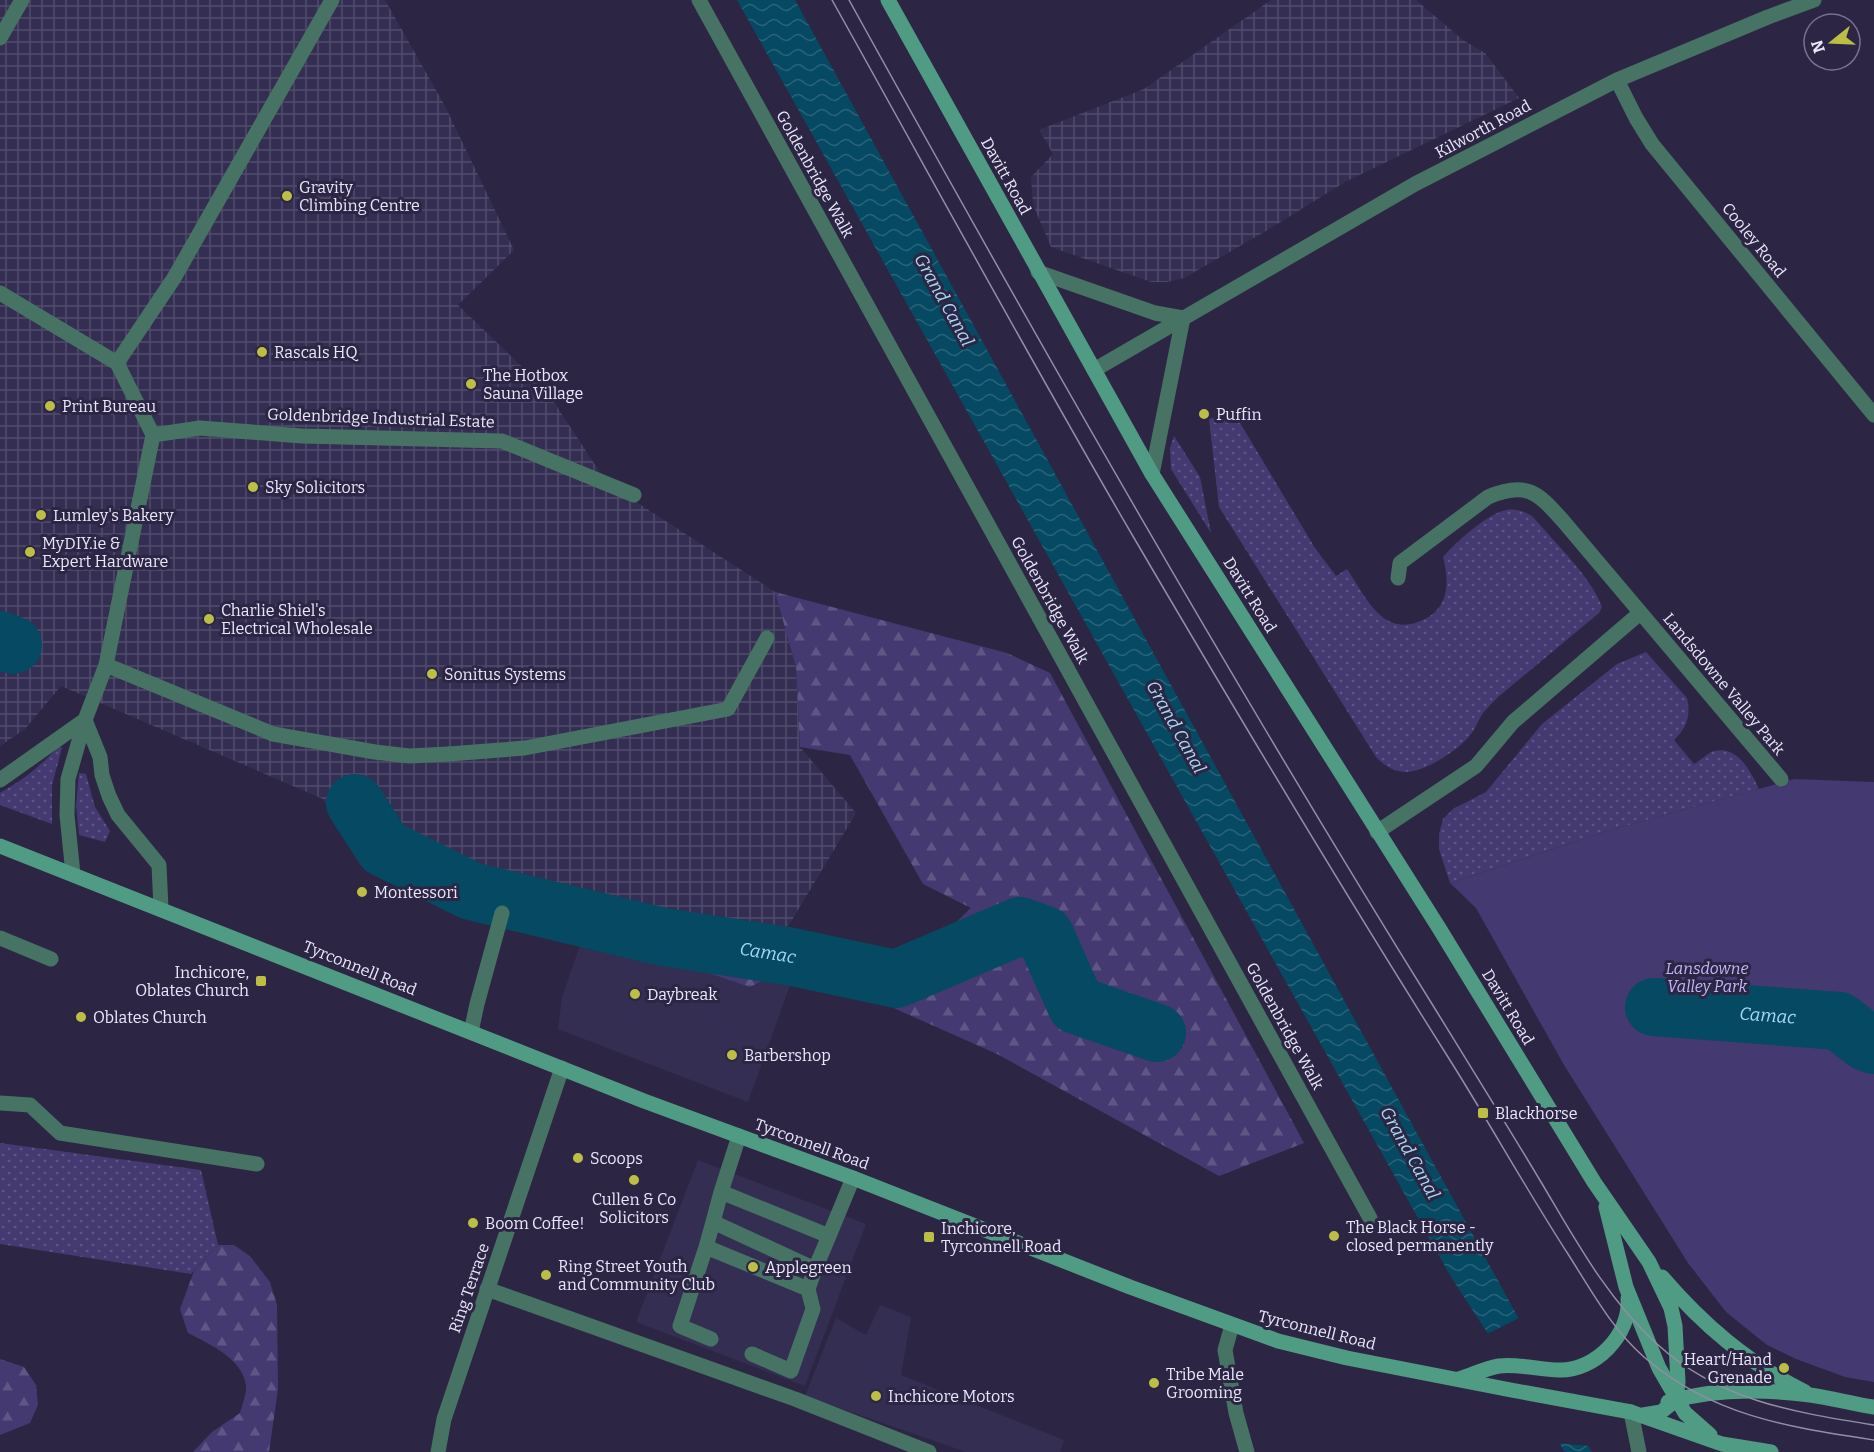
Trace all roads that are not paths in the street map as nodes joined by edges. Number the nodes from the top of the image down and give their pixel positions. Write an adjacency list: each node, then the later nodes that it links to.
1 (22, 0): 6 (street)
2 (332, 0): 11 (street)
3 (699, 0): 39 (street, Goldenbridge Walk)
4 (888, 0): 8 (main road, Davitt Road)
5 (1814, 0): 7 (street, Kilworth Road)
6 (0, 38)
7 (1617, 80): 10 (street, Kilworth Road); 13 (street, Cooley Road)
8 (1038, 272): 10 (street); 12 (main road, Davitt Road)
9 (0, 293): 11 (street)
10 (1183, 318): 12 (street, Kilworth Road); 15 (street)
11 (117, 363): 14 (street)
12 (1094, 370): 15 (main road, Davitt Road)
13 (1874, 415)
14 (153, 435): 16 (street, Goldenbridge Industrial Estate); 20 (street)
15 (1152, 474): 24 (main road, Davitt Road)
16 (633, 495)
17 (1398, 578): 18 (street, Landsdowne Valley Park)
18 (1640, 613): 22 (street, Landsdowne Valley Park); 24 (street, Landsdowne Valley Park)
19 (767, 638): 20 (street)
20 (106, 665): 21 (street)
21 (85, 720): 23 (street); 26 (street); 27 (street)
22 (1781, 779)
23 (0, 780)
24 (1377, 832): 38 (main road, Davitt Road)
25 (0, 846): 26 (main road, Tyrconnell Road)
26 (73, 874): 27 (main road, Tyrconnell Road)
27 (161, 909): 31 (main road, Tyrconnell Road)
28 (502, 913): 31 (street)
29 (0, 938): 30 (street)
30 (51, 959)
31 (471, 1032): 32 (main road, Tyrconnell Road)
32 (562, 1068): 34 (main road, Tyrconnell Road); 46 (street, Ring Terrace)
33 (0, 1103): 35 (street)
34 (739, 1136): 36 (main road, Tyrconnell Road); 37 (street)
35 (256, 1164)
36 (853, 1178): 41 (street); 48 (main road, Tyrconnell Road)
37 (721, 1192): 40 (street); 41 (street)
38 (1603, 1196): 43 (main road, Davitt Road); 45 (main road, Davitt Road)
39 (1370, 1218)
40 (713, 1222): 42 (street); 44 (street)
41 (829, 1236): 44 (street)
42 (706, 1247): 47 (street); 49 (street)
43 (1649, 1262): 52 (main road); 53 (main road, Davitt Road)
44 (815, 1269): 47 (street)
45 (1626, 1287): 51 (main road, Davitt Road); 53 (main road, Davitt Road)
46 (488, 1289): 57 (street, Ring Terrace); 58 (street)
47 (808, 1289): 50 (street)
48 (1232, 1325): 51 (main road, Tyrconnell Road); 59 (street)
49 (711, 1339)
50 (752, 1354)
51 (1459, 1379): 55 (main road, Tyrconnell Road)
52 (1810, 1395): 53 (main road, Tyrconnell Road); 54 (main road)
53 (1676, 1400): 55 (main road, Tyrconnell Road); 56 (main road)
54 (1874, 1407)
55 (1636, 1413): 56 (main road, Tyrconnell Road); 60 (street)
56 (1722, 1444): 61 (main road, Tyrconnell Road)
57 (438, 1452)
58 (928, 1452)
59 (1247, 1452)
60 (1639, 1452)
61 (1771, 1452)

